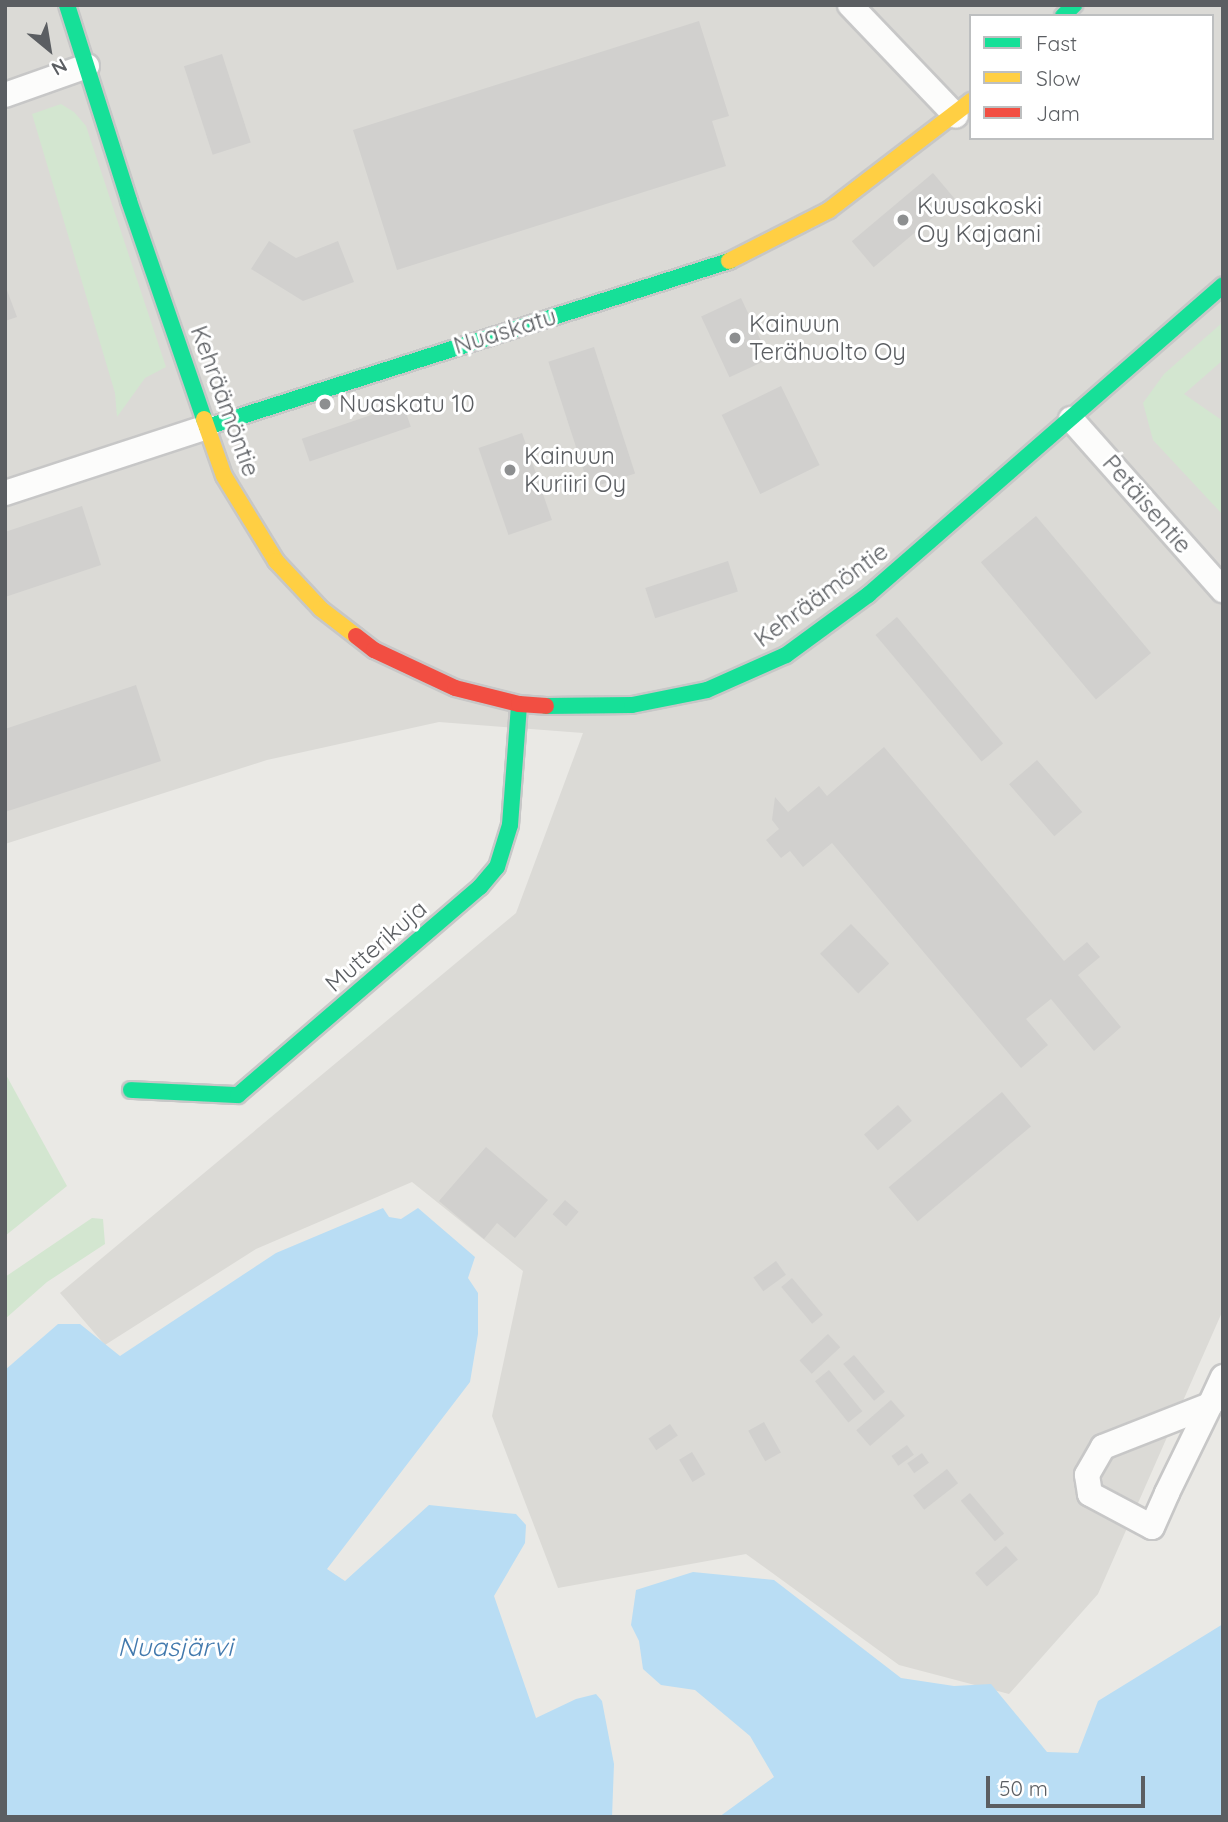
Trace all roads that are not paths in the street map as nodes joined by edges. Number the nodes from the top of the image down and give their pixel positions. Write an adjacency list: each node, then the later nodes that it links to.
1 (67, 5): 3 (street, Kehräämöntie)
2 (850, 5): 5 (street)
3 (87, 66): 4 (street); 8 (street, Kehräämöntie)
4 (5, 95)
5 (963, 108): 8 (street, Nuaskatu)
6 (1223, 285): 7 (street, Kehräämöntie)
7 (1072, 419): 10 (street, Petäisentie); 11 (street, Kehräämöntie)
8 (207, 427): 9 (street, Nuaskatu); 11 (street, Kehräämöntie)
9 (5, 493)
10 (1223, 590)
11 (519, 704): 12 (street, Mutterikuja)
12 (131, 1090)
13 (1223, 1377): 14 (street)
14 (1210, 1405): 14 (street)

